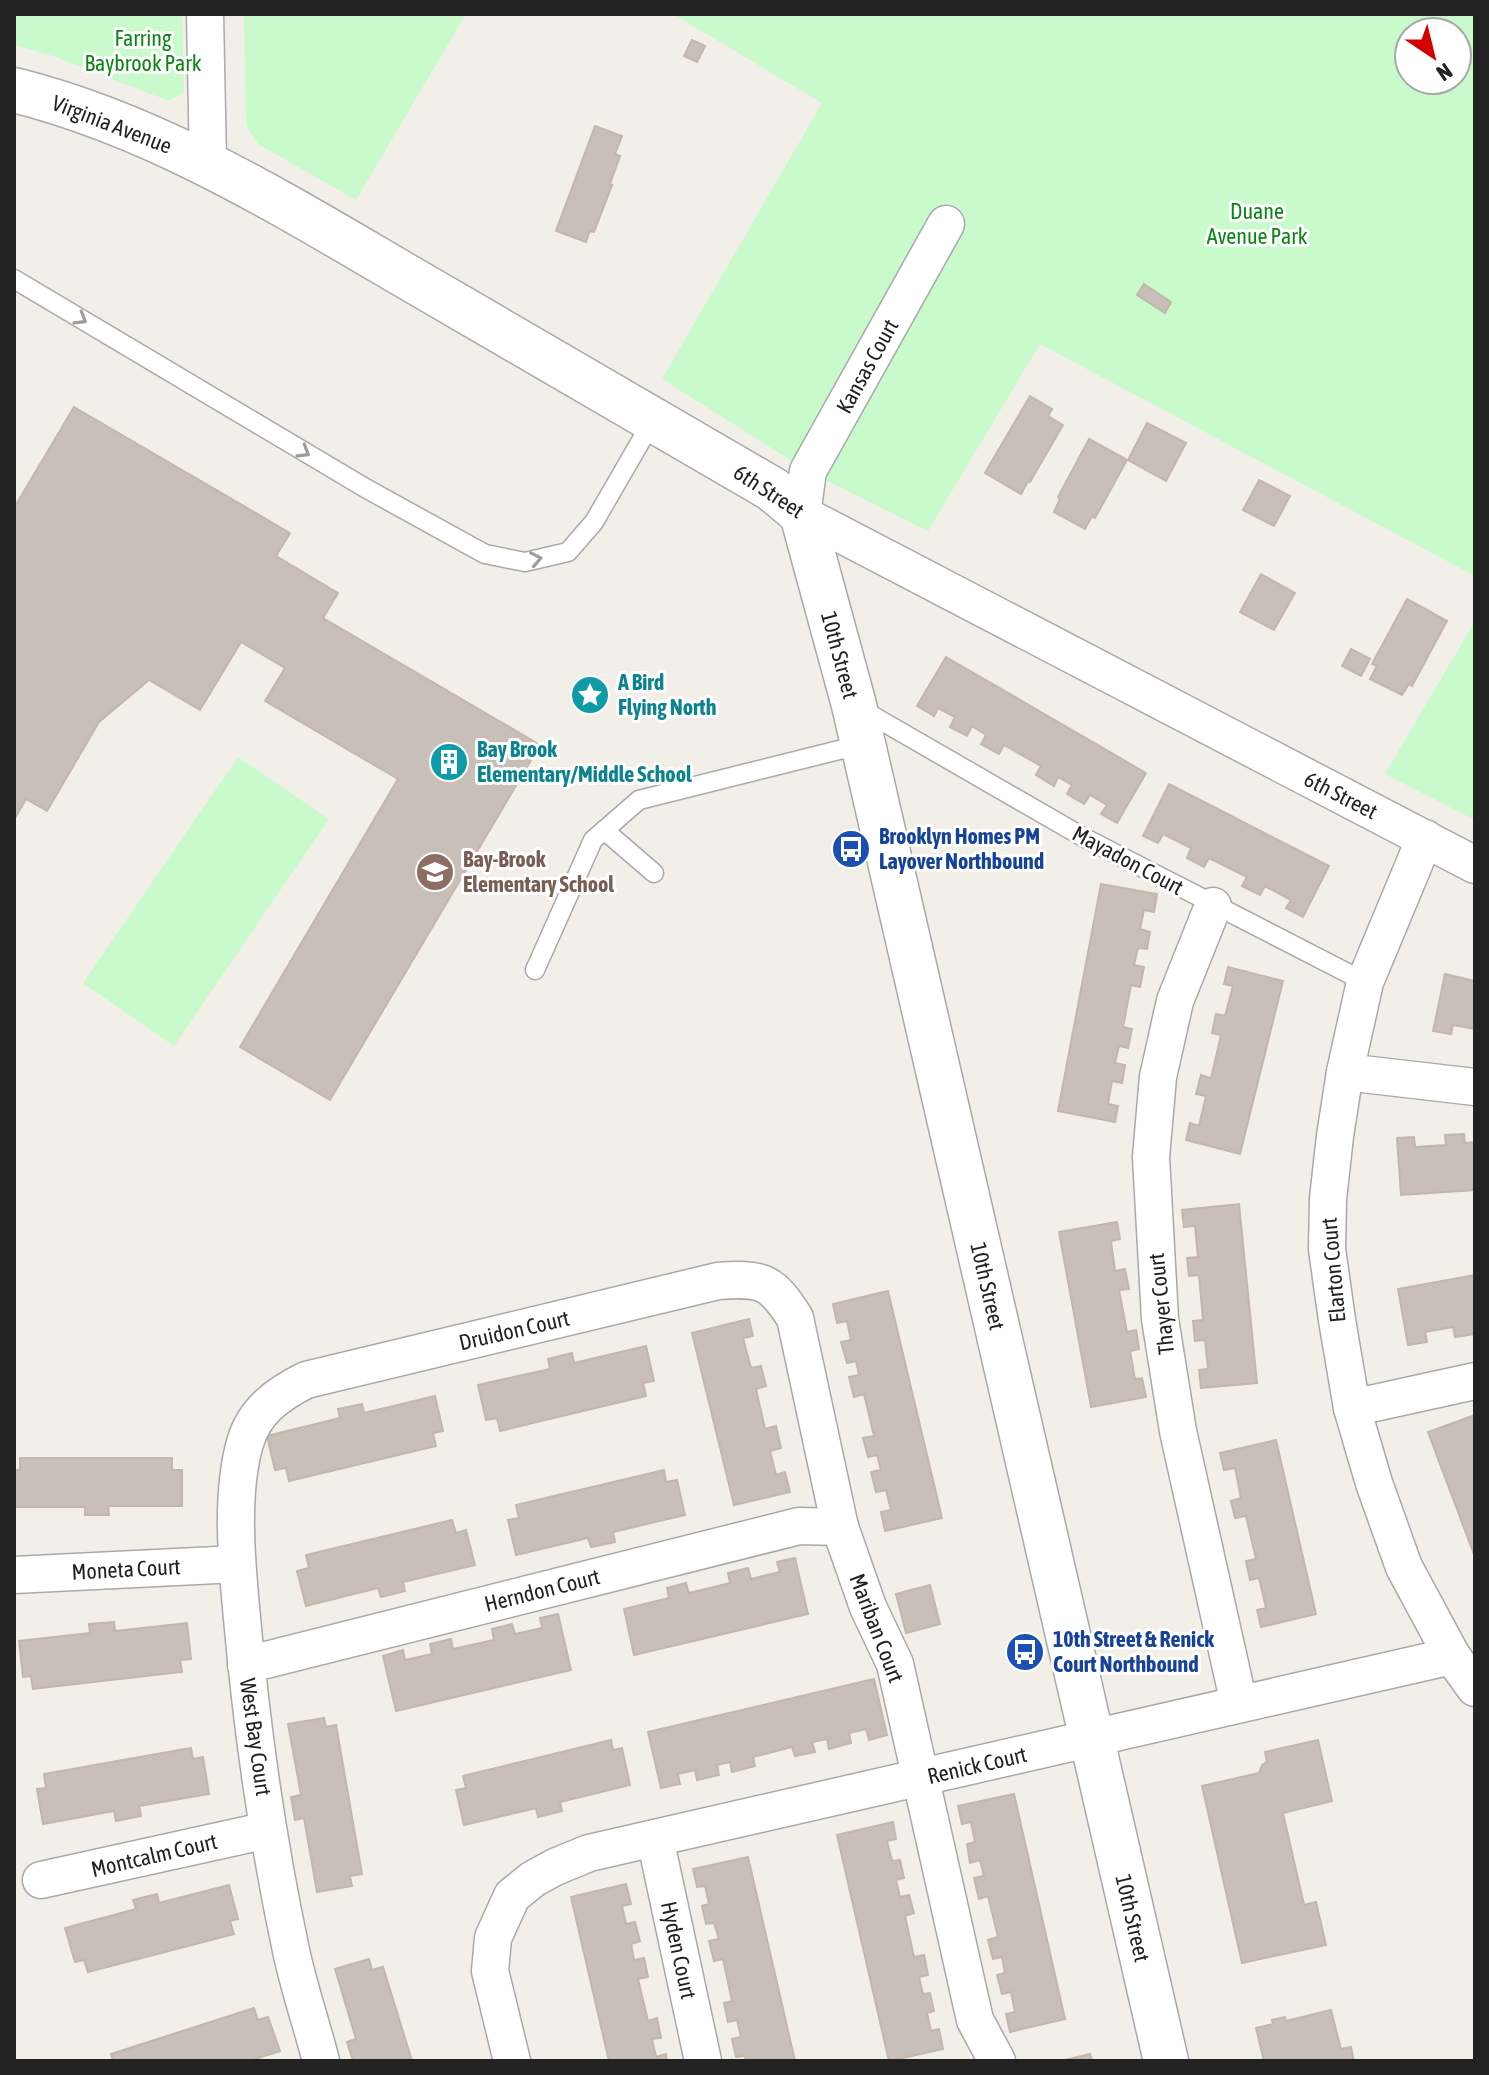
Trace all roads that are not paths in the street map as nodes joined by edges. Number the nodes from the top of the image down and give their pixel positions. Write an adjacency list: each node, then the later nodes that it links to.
1 (205, 14): 3 (street)
2 (14, 90): 3 (street, Virginia Avenue)
3 (208, 163): 6 (street, 6th Street)
4 (946, 224): 7 (street, Kansas Court)
5 (14, 279): 6 (lane, one-way to 6)
6 (653, 420): 7 (street, 6th Street)
7 (802, 514): 8 (street, 10th Street); 10 (street, 6th Street)
8 (859, 725): 9 (lane); 13 (lane, Mayadon Court); 29 (street, 10th Street)
9 (604, 830): 12 (lane); 14 (lane)
10 (1425, 838): 11 (street, 6th Street); 15 (street, Elarton Court)
11 (1475, 865)
12 (654, 873)
13 (1213, 906): 15 (lane, Mayadon Court); 28 (street, Thayer Court)
14 (535, 970)
15 (1365, 982): 16 (street, Elarton Court)
16 (1345, 1072): 17 (street); 20 (street, Elarton Court)
17 (1475, 1087)
18 (775, 1292): 21 (street, Druidon Court); 22 (street, Mariban Court)
19 (1475, 1381): 20 (street)
20 (1352, 1408): 25 (street, Elarton Court)
21 (260, 1411): 23 (street, West Bay Court)
22 (840, 1527): 26 (street, Herndon Court); 30 (street, Mariban Court)
23 (237, 1564): 24 (street, Moneta Court); 26 (street, West Bay Court)
24 (14, 1575)
25 (1452, 1656): 27 (street, Elarton Court); 28 (street, Renick Court)
26 (246, 1665): 31 (street, West Bay Court)
27 (1475, 1688)
28 (1239, 1704): 29 (street, Renick Court)
29 (1092, 1738): 30 (street, Renick Court); 38 (street, 10th Street)
30 (921, 1777): 32 (street, Renick Court); 37 (street, Mariban Court)
31 (268, 1830): 33 (street, Montcalm Court); 34 (street, West Bay Court)
32 (655, 1838): 35 (street, Renick Court); 36 (street, Hyden Court)
33 (41, 1880)
34 (321, 2061)
35 (512, 2061)
36 (703, 2061)
37 (997, 2061)
38 (1166, 2061)

